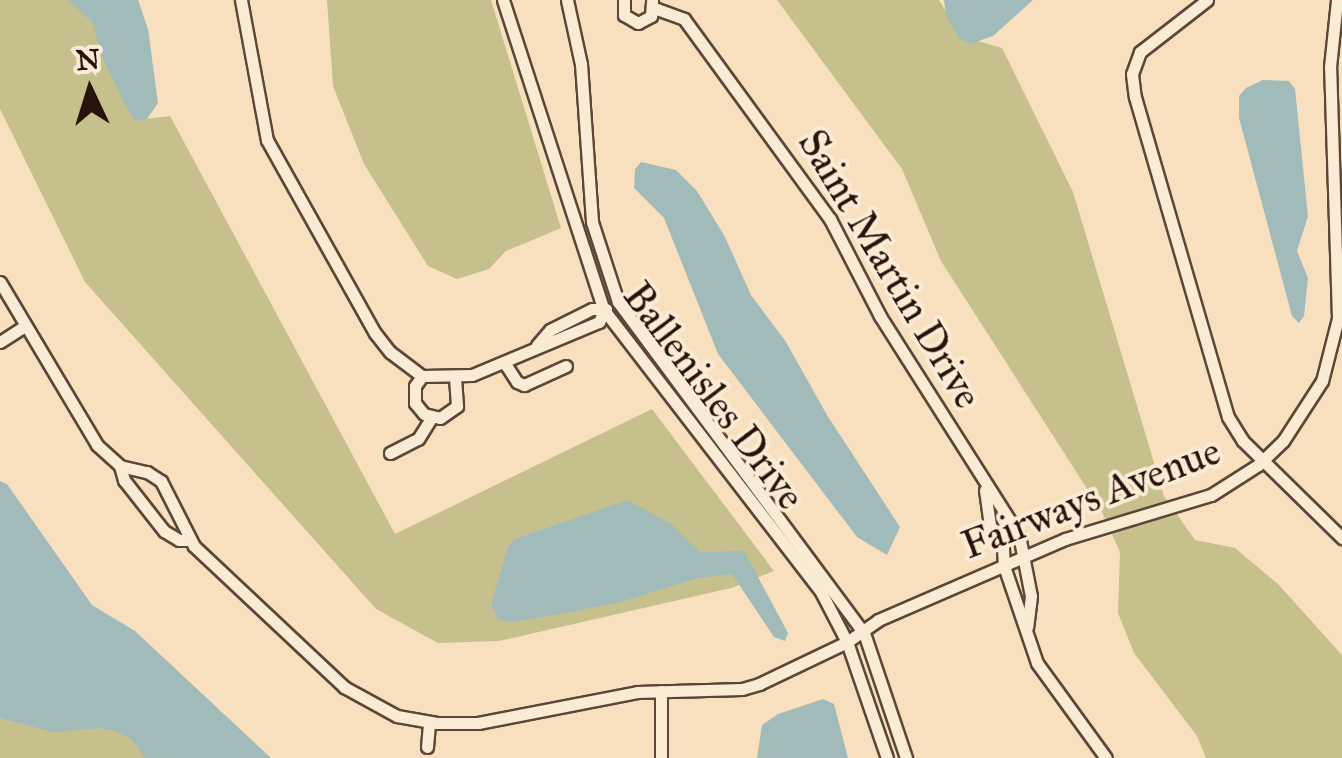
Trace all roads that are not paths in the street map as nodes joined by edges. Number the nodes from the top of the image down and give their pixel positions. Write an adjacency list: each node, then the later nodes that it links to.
1 (241, 0): 16 (street)
2 (503, 0): 10 (street, Ballenisles Drive)
3 (568, 0): 9 (street, Ballenisles Drive)
4 (624, 0): 7 (street, Saint Martin Drive)
5 (1207, 0): 20 (street)
6 (1337, 0): 11 (street, Fairways Avenue)
7 (653, 4): 22 (street, Saint Martin Drive)
8 (0, 282): 12 (street)
9 (618, 302): 10 (street); 28 (street, Ballenisles Drive)
10 (604, 310): 14 (street); 29 (street, Ballenisles Drive)
11 (1340, 318): 20 (street, Fairways Avenue)
12 (22, 326): 13 (street); 21 (street)
13 (0, 342)
14 (504, 362): 15 (street); 17 (street)
15 (566, 366)
16 (422, 376): 17 (street); 18 (street)
17 (455, 376): 18 (street)
18 (432, 418): 19 (street)
19 (390, 453)
20 (1264, 459): 23 (street); 25 (street, Fairways Avenue)
21 (120, 466): 24 (street); 24 (street)
22 (985, 486): 25 (street, Saint Martin Drive); 26 (street, Saint Martin Drive)
23 (1342, 538)
24 (190, 540): 31 (street, Fairways Avenue)
25 (1024, 557): 26 (street, Fairways Avenue); 27 (street, Saint Martin Drive)
26 (1004, 566): 27 (street, Saint Martin Drive); 28 (street, Fairways Avenue)
27 (1027, 627): 36 (street, Saint Martin Drive)
28 (864, 633): 29 (street, Fairways Avenue); 35 (street, Ballenisles Drive)
29 (847, 642): 30 (street, Fairways Avenue); 34 (street, Ballenisles Drive)
30 (661, 690): 31 (street, Fairways Avenue); 33 (street)
31 (429, 722): 32 (street)
32 (427, 747)
33 (661, 758)
34 (888, 758)
35 (906, 758)
36 (1106, 758)

